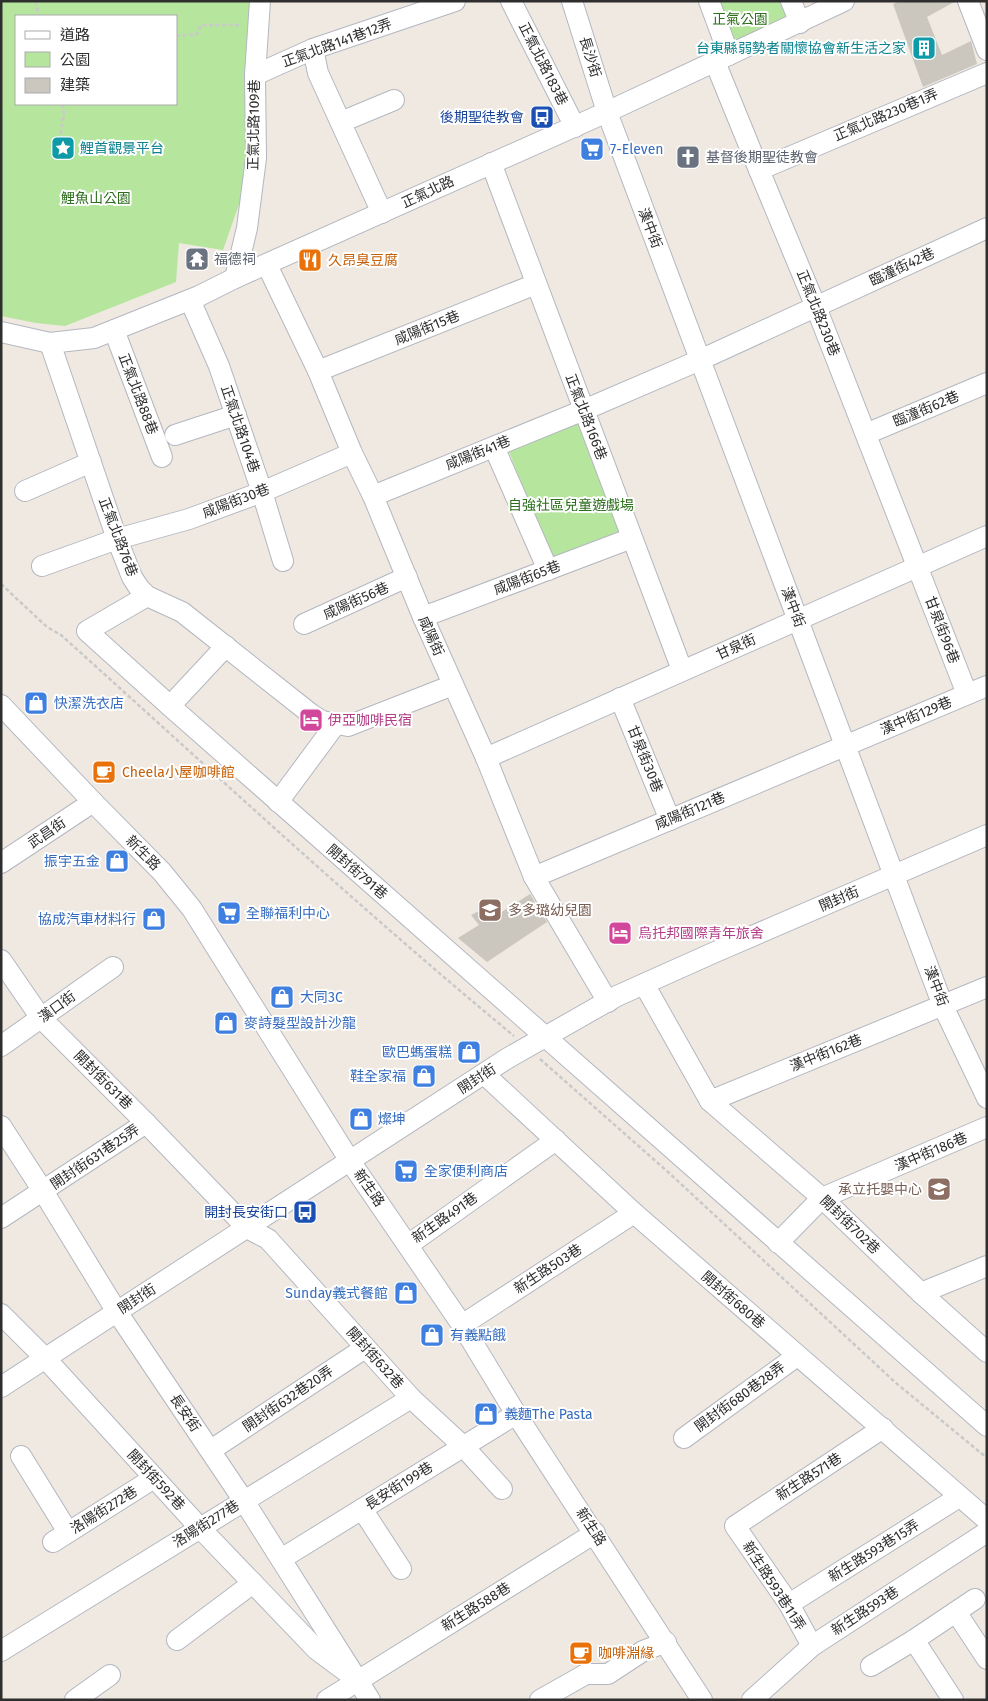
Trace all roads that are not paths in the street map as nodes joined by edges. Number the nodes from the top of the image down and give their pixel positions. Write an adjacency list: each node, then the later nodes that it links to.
1 (260, 1): 15 (street, 正氣北路109巷)
2 (455, 1): 9 (street, 正氣北路141巷12弄)
3 (511, 1): 19 (street, 正氣北路183巷)
4 (572, 1): 17 (street, 長沙街)
5 (709, 1): 13 (street, 正氣北路230巷)
6 (791, 1): 10 (street)
7 (844, 1): 10 (street, 正氣北路)
8 (968, 1): 12 (street)
9 (418, 7): 11 (street, 正氣北路141巷12弄)
10 (800, 23): 13 (street, 正氣北路)
11 (313, 49): 15 (street, 正氣北路141巷12弄); 18 (street)
12 (987, 50)
13 (722, 58): 17 (street, 正氣北路); 21 (street, 正氣北路230巷)
14 (987, 73): 21 (street, 正氣北路230巷1弄)
15 (255, 75): 25 (street, 正氣北路109巷)
16 (394, 100): 18 (street)
17 (607, 112): 19 (street, 正氣北路); 32 (street, 漢中街)
18 (341, 122): 22 (street)
19 (574, 127): 20 (street, 正氣北路)
20 (491, 163): 22 (street, 正氣北路); 26 (street, 正氣北路166巷)
21 (758, 170): 28 (street, 正氣北路230巷)
22 (382, 213): 24 (street, 正氣北路)
23 (987, 228): 28 (street, 臨潼街42巷)
24 (267, 265): 25 (street, 正氣北路); 33 (street, 咸陽街)
25 (235, 278): 27 (street, 正氣北路)
26 (536, 284): 33 (street, 咸陽街15巷); 35 (street, 正氣北路166巷)
27 (190, 300): 29 (street, 正氣北路); 36 (street, 正氣北路104巷)
28 (816, 307): 32 (street, 臨潼街42巷); 37 (street, 正氣北路230巷)
29 (114, 330): 31 (street, 正氣北路); 41 (street, 正氣北路88巷)
30 (1, 332): 31 (street, 正氣北路)
31 (50, 343): 42 (street, 正氣北路76巷)
32 (700, 360): 35 (street, 咸陽街41巷); 56 (street, 漢中街)
33 (318, 371): 40 (street, 咸陽街)
34 (987, 383): 37 (street, 臨潼街62巷)
35 (584, 410): 39 (street, 咸陽街41巷); 47 (street, 正氣北路166巷)
36 (236, 415): 38 (street); 44 (street, 正氣北路104巷)
37 (866, 434): 51 (street, 正氣北路230巷)
38 (175, 435)
39 (494, 447): 45 (street, 咸陽街41巷); 52 (street)
40 (352, 453): 44 (street, 咸陽街30巷); 45 (street, 咸陽街)
41 (162, 457)
42 (90, 462): 43 (street); 48 (street, 正氣北路76巷)
43 (25, 491)
44 (262, 492): 48 (street, 咸陽街30巷); 49 (street, 正氣北路104巷)
45 (373, 496): 53 (street, 咸陽街)
46 (987, 536): 51 (street, 甘泉街)
47 (632, 538): 52 (street, 咸陽街65巷); 59 (street, 正氣北路166巷)
48 (117, 540): 50 (street, 咸陽街30巷); 54 (street, 正氣北路76巷)
49 (283, 561)
50 (42, 566)
51 (917, 566): 56 (street, 甘泉街); 62 (street, 甘泉街96巷)
52 (548, 570): 55 (street, 咸陽街65巷)
53 (407, 577): 55 (street, 咸陽街); 57 (street, 咸陽街56巷)
54 (147, 596): 58 (street, 正氣北路76巷); 65 (street, 開封街791巷)
55 (422, 617): 60 (street, 咸陽街)
56 (798, 619): 59 (street, 甘泉街); 67 (street, 漢中街)
57 (304, 624)
58 (226, 646): 65 (street); 66 (street, 正氣北路76巷)
59 (682, 670): 63 (street, 甘泉街)
60 (453, 685): 66 (street); 68 (street, 咸陽街)
61 (987, 686): 62 (street, 漢中街129巷)
62 (967, 694): 67 (street, 漢中街129巷)
63 (620, 698): 68 (street, 甘泉街); 71 (street, 甘泉街30巷)
64 (1, 705): 69 (street, 新生路)
65 (170, 706): 70 (street, 開封街791巷)
66 (335, 725): 70 (street)
67 (846, 746): 71 (street, 咸陽街121巷); 74 (street, 漢中街)
68 (486, 758): 75 (street, 咸陽街)
69 (93, 802): 73 (street, 武昌街); 92 (street, 新生路)
70 (278, 802): 83 (street, 開封街791巷)
71 (670, 820): 75 (street, 咸陽街121巷)
72 (985, 841): 74 (street, 開封街)
73 (1, 864)
74 (895, 875): 78 (street, 開封街); 81 (street, 漢中街)
75 (534, 877): 80 (street, 咸陽街)
76 (1, 960): 82 (street, 開封街631巷)
77 (113, 967): 82 (street, 漢口街)
78 (644, 984): 80 (street, 開封街); 87 (street, 開封街702巷)
79 (987, 987): 81 (street, 漢中街162巷)
80 (608, 1002): 83 (street, 開封街)
81 (943, 1006): 86 (street, 漢中街); 87 (street, 漢中街162巷)
82 (42, 1018): 84 (street, 漢口街); 88 (street, 開封街631巷)
83 (545, 1038): 85 (street, 開封街); 98 (street)
84 (1, 1046)
85 (484, 1074): 91 (street, 開封街680巷); 92 (street, 開封街)
86 (987, 1098)
87 (710, 1101): 94 (street, 開封街702巷)
88 (146, 1123): 93 (street, 開封街631巷25弄); 97 (street, 開封街631巷)
89 (1, 1126): 93 (street, 長安街)
90 (987, 1128): 94 (street, 漢中街186巷)
91 (556, 1140): 95 (street, 開封街680巷); 99 (street, 新生路491巷)
92 (350, 1161): 97 (street, 開封街); 99 (street, 新生路)
93 (43, 1191): 96 (street, 開封街631巷25弄); 102 (street, 長安街)
94 (822, 1198): 98 (street, 漢中街186巷); 101 (street, 開封街702巷)
95 (634, 1213): 104 (street, 新生路503巷); 107 (street, 開封街680巷)
96 (1, 1218)
97 (247, 1228): 102 (street, 開封街); 105 (street, 開封街632巷)
98 (778, 1243): 112 (street)
99 (408, 1245): 104 (street, 新生路)
100 (987, 1266): 101 (street)
101 (921, 1293): 106 (street, 開封街702巷)
102 (117, 1312): 108 (street, 開封街); 116 (street, 長安街)
103 (1, 1314): 108 (street, 開封街592巷)
104 (462, 1325): 111 (street, 新生路)
105 (365, 1348): 110 (street, 開封街632巷); 116 (street, 開封街632巷20弄)
106 (987, 1352)
107 (797, 1356): 113 (street, 開封街680巷); 114 (street, 開封街680巷28弄)
108 (45, 1358): 109 (street, 開封街); 118 (street, 開封街592巷)
109 (1, 1387)
110 (412, 1398): 115 (street, 開封街632巷); 121 (street, 洛陽街277巷)
111 (516, 1414): 115 (street, 長安街199巷); 127 (street, 新生路)
112 (987, 1426)
113 (883, 1428): 120 (street, 開封街680巷); 124 (street, 新生路571巷)
114 (684, 1438)
115 (463, 1446): 119 (street, 開封街632巷); 122 (street, 長安街199巷)
116 (210, 1450): 121 (street, 長安街)
117 (21, 1456): 118 (street, 洛陽街272巷)
118 (154, 1478): 125 (street, 開封街592巷)
119 (502, 1489)
120 (960, 1497): 123 (street, 開封街680巷); 132 (street, 新生路593巷15弄)
121 (244, 1500): 125 (street, 洛陽街277巷); 128 (street, 長安街)
122 (362, 1509): 128 (street, 長安街199巷); 129 (street)
123 (987, 1520)
124 (734, 1526): 132 (street, 新生路593巷11弄)
125 (200, 1528): 130 (street, 開封街592巷); 138 (street, 洛陽街277巷)
126 (987, 1532): 137 (street, 新生路593巷)
127 (595, 1533): 136 (street, 新生路); 142 (street, 新生路588巷)
128 (281, 1559): 142 (street, 長安街)
129 (401, 1569)
130 (253, 1583): 134 (street); 142 (street, 開封街592巷)
131 (975, 1599): 133 (street)
132 (789, 1604): 137 (street, 新生路593巷11弄)
133 (956, 1612): 135 (street); 139 (street)
134 (177, 1640)
135 (914, 1640): 140 (street); 149 (street)
136 (666, 1642): 146 (street); 147 (street, 新生路)
137 (812, 1646): 148 (street, 新生路593巷)
138 (1, 1651)
139 (987, 1659)
140 (871, 1666)
141 (110, 1675): 143 (street)
142 (358, 1681): 144 (street, 新生路588巷); 145 (street, 長安街)
143 (75, 1700)
144 (327, 1700)
145 (370, 1700)
146 (540, 1700)
147 (702, 1700)
148 (752, 1700)
149 (953, 1700)

